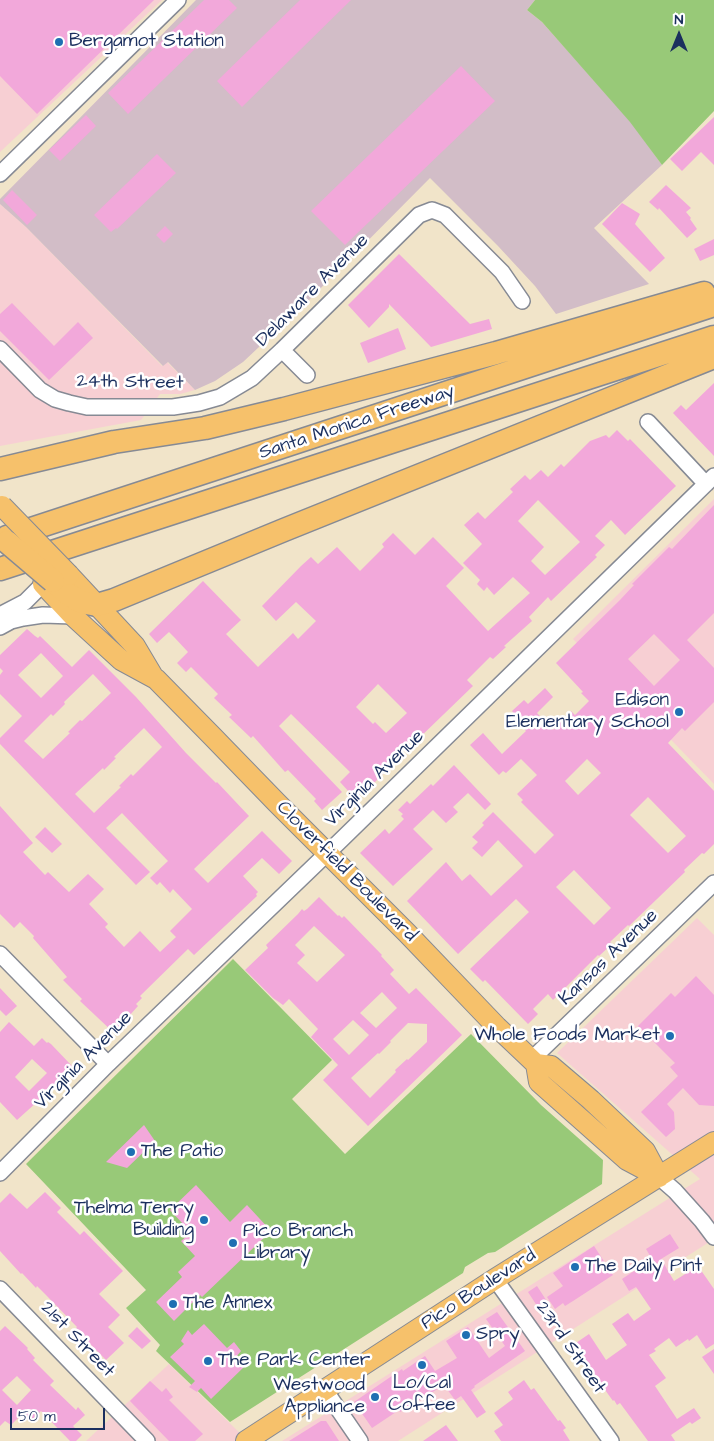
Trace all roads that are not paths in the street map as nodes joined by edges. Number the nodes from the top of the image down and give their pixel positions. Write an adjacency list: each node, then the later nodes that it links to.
1 (178, 0): 2 (street)
2 (0, 174)
3 (714, 291): 13 (highway)
4 (522, 301): 8 (street, Delaware Avenue)
5 (714, 306): 16 (highway, Santa Monica Freeway)
6 (714, 337): 17 (highway, Santa Monica Freeway)
7 (0, 349): 11 (street, 24th Street)
8 (282, 350): 10 (street); 11 (street, Delaware Avenue)
9 (714, 357): 19 (highway)
10 (307, 375)
11 (220, 397)
12 (648, 422): 14 (street)
13 (0, 469)
14 (710, 480): 24 (street, Virginia Avenue)
15 (1, 505): 18 (main road, Cloverfield Boulevard, bridge)
16 (2, 539): 18 (highway, bridge)
17 (0, 569)
18 (55, 580): 19 (highway); 20 (street); 21 (main road, Cloverfield Boulevard)
19 (97, 605): 23 (main road, Cloverfield Boulevard)
20 (0, 615)
21 (73, 616): 22 (street); 23 (main road, Cloverfield Boulevard)
22 (0, 627)
23 (156, 679): 24 (main road, Cloverfield Boulevard)
24 (328, 853): 27 (main road, Cloverfield Boulevard); 28 (street, Virginia Avenue)
25 (714, 883): 27 (street, Kansas Avenue)
26 (0, 954): 28 (street)
27 (534, 1062): 31 (main road, Cloverfield Boulevard)
28 (108, 1064): 30 (street, Virginia Avenue)
29 (714, 1142): 31 (main road, Pico Boulevard)
30 (0, 1173)
31 (658, 1177): 32 (street, Cloverfield Boulevard); 33 (main road, Pico Boulevard)
32 (714, 1237)
33 (496, 1279): 35 (main road, Pico Boulevard); 39 (street, 23rd Street)
34 (0, 1289): 36 (street, 21st Street)
35 (325, 1390): 37 (main road, Pico Boulevard); 38 (street)
36 (146, 1441)
37 (246, 1441)
38 (360, 1441)
39 (611, 1441)

